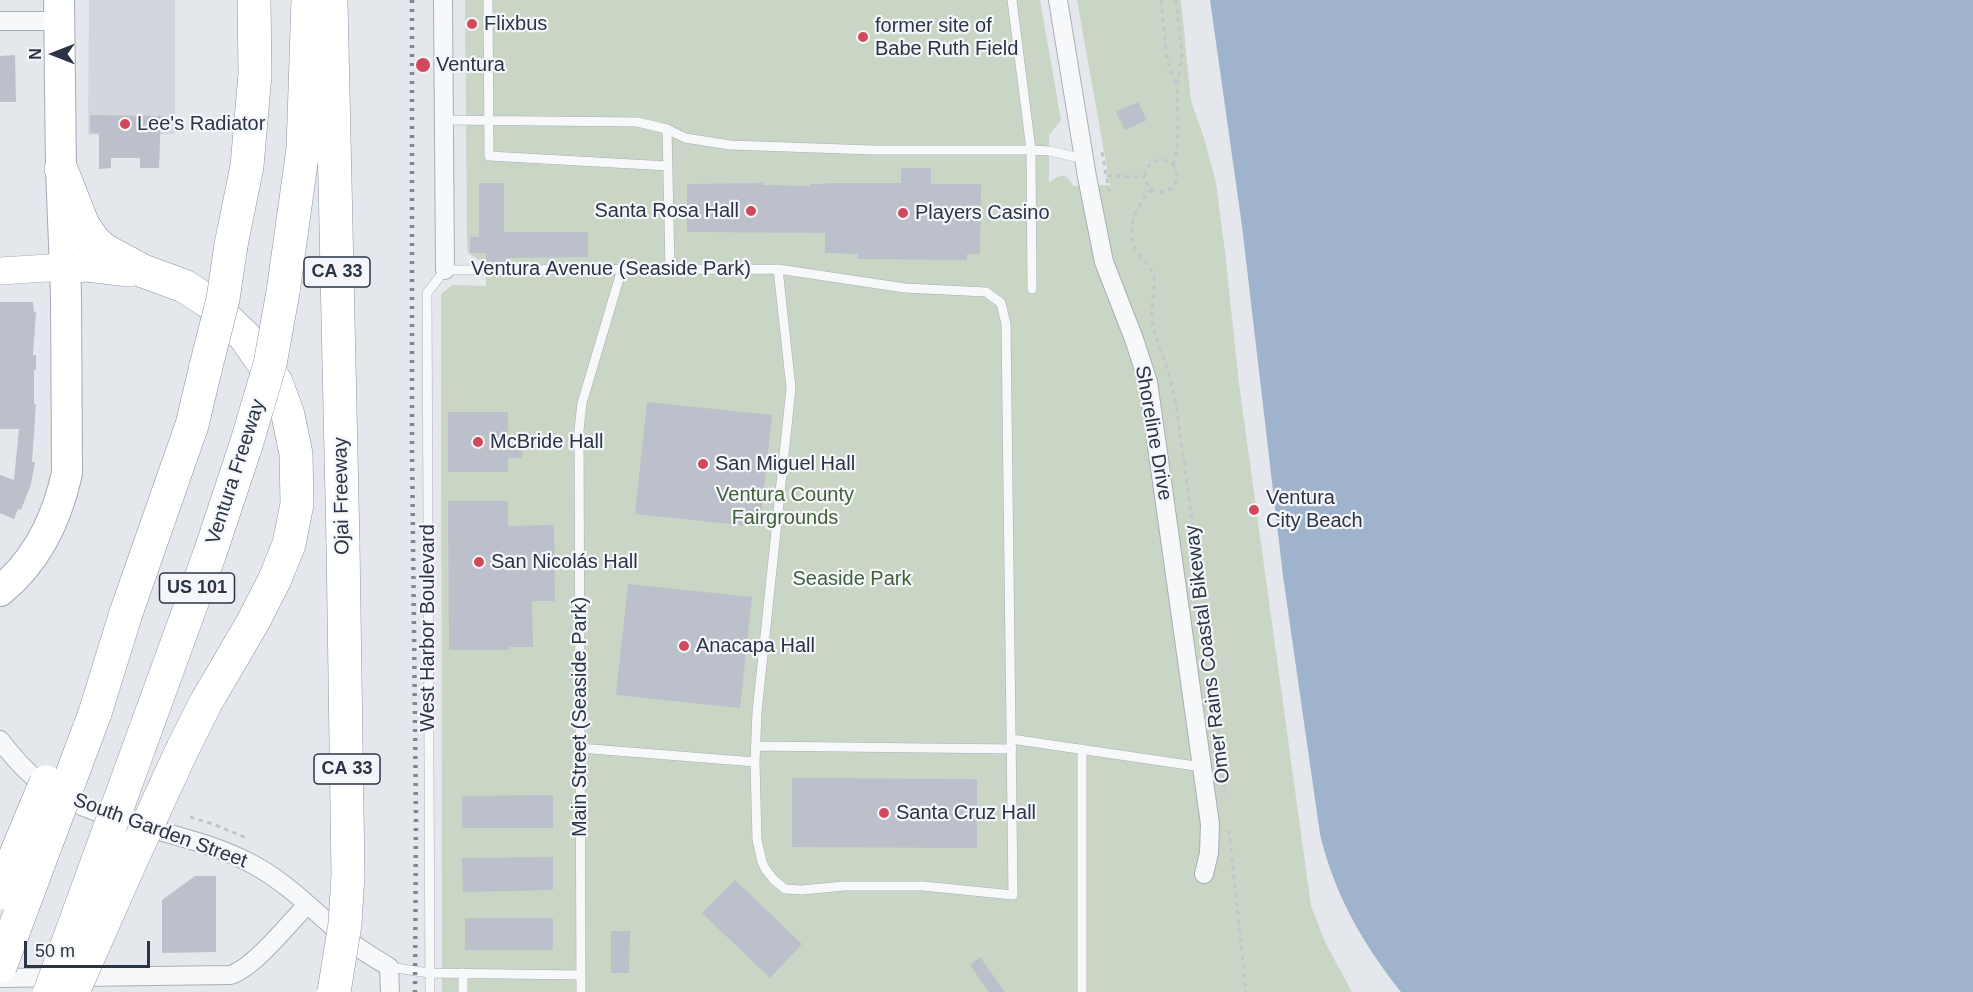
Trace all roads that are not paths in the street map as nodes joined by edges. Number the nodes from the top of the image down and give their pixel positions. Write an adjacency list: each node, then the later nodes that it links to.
1 (254, 0): 26 (highway, US 101, bridge)
2 (308, 0): 43 (highway, Ventura Freeway / US 101, bridge)
3 (331, 0): 45 (highway, Ojai Freeway / CA 33, bridge)
4 (444, 0): 10 (street)
5 (488, 0): 11 (lane)
6 (1012, 0): 13 (lane)
7 (1058, 0): 14 (street, Shoreline Drive)
8 (59, 11): 9 (street); 16 (main road)
9 (0, 21)
10 (444, 120): 11 (lane); 21 (street)
11 (488, 120): 12 (lane); 15 (lane)
12 (667, 129): 13 (lane); 15 (lane)
13 (1031, 150): 14 (lane); 24 (lane)
14 (1084, 159): 33 (street, Shoreline Drive)
15 (668, 166): 18 (lane)
16 (61, 169): 17 (main road); 23 (highway)
17 (64, 267): 22 (main road); 23 (highway); 25 (main road)
18 (670, 268): 19 (lane, Ventura Avenue (Seaside Park)); 20 (lane, Ventura Avenue (Seaside Park))
19 (622, 269): 21 (lane, Ventura Avenue (Seaside Park)); 30 (lane, Main Street (Seaside Park))
20 (778, 269): 28 (lane, Ventura Avenue (Seaside Park)); 29 (lane)
21 (445, 270): 39 (lane, West Harbor Boulevard)
22 (0, 271)
23 (143, 271): 44 (highway, bridge)
24 (1032, 289)
25 (0, 591)
26 (87, 710): 35 (highway, bridge); 37 (highway, bridge)
27 (0, 740): 36 (street, South Garden Street)
28 (1012, 744): 29 (lane); 31 (lane); 32 (lane, Ventura Avenue (Seaside Park))
29 (756, 746): 32 (lane)
30 (579, 748): 32 (lane); 41 (lane, Main Street (Seaside Park))
31 (1082, 749): 33 (lane); 50 (lane)
32 (755, 762)
33 (1202, 767): 34 (street, Shoreline Drive)
34 (1204, 874)
35 (0, 893)
36 (307, 905): 38 (street, South Garden Street); 42 (street)
37 (0, 967)
38 (389, 967): 39 (lane, South Garden Street); 46 (street)
39 (429, 973): 40 (lane, South Garden Street); 47 (lane, West Harbor Boulevard)
40 (464, 973): 41 (lane, South Garden Street); 48 (lane)
41 (581, 975): 49 (lane, Main Street (Seaside Park))
42 (0, 978)
43 (50, 992)
44 (74, 992)
45 (334, 992)
46 (390, 992)
47 (430, 992)
48 (463, 992)
49 (581, 992)
50 (1082, 992)

